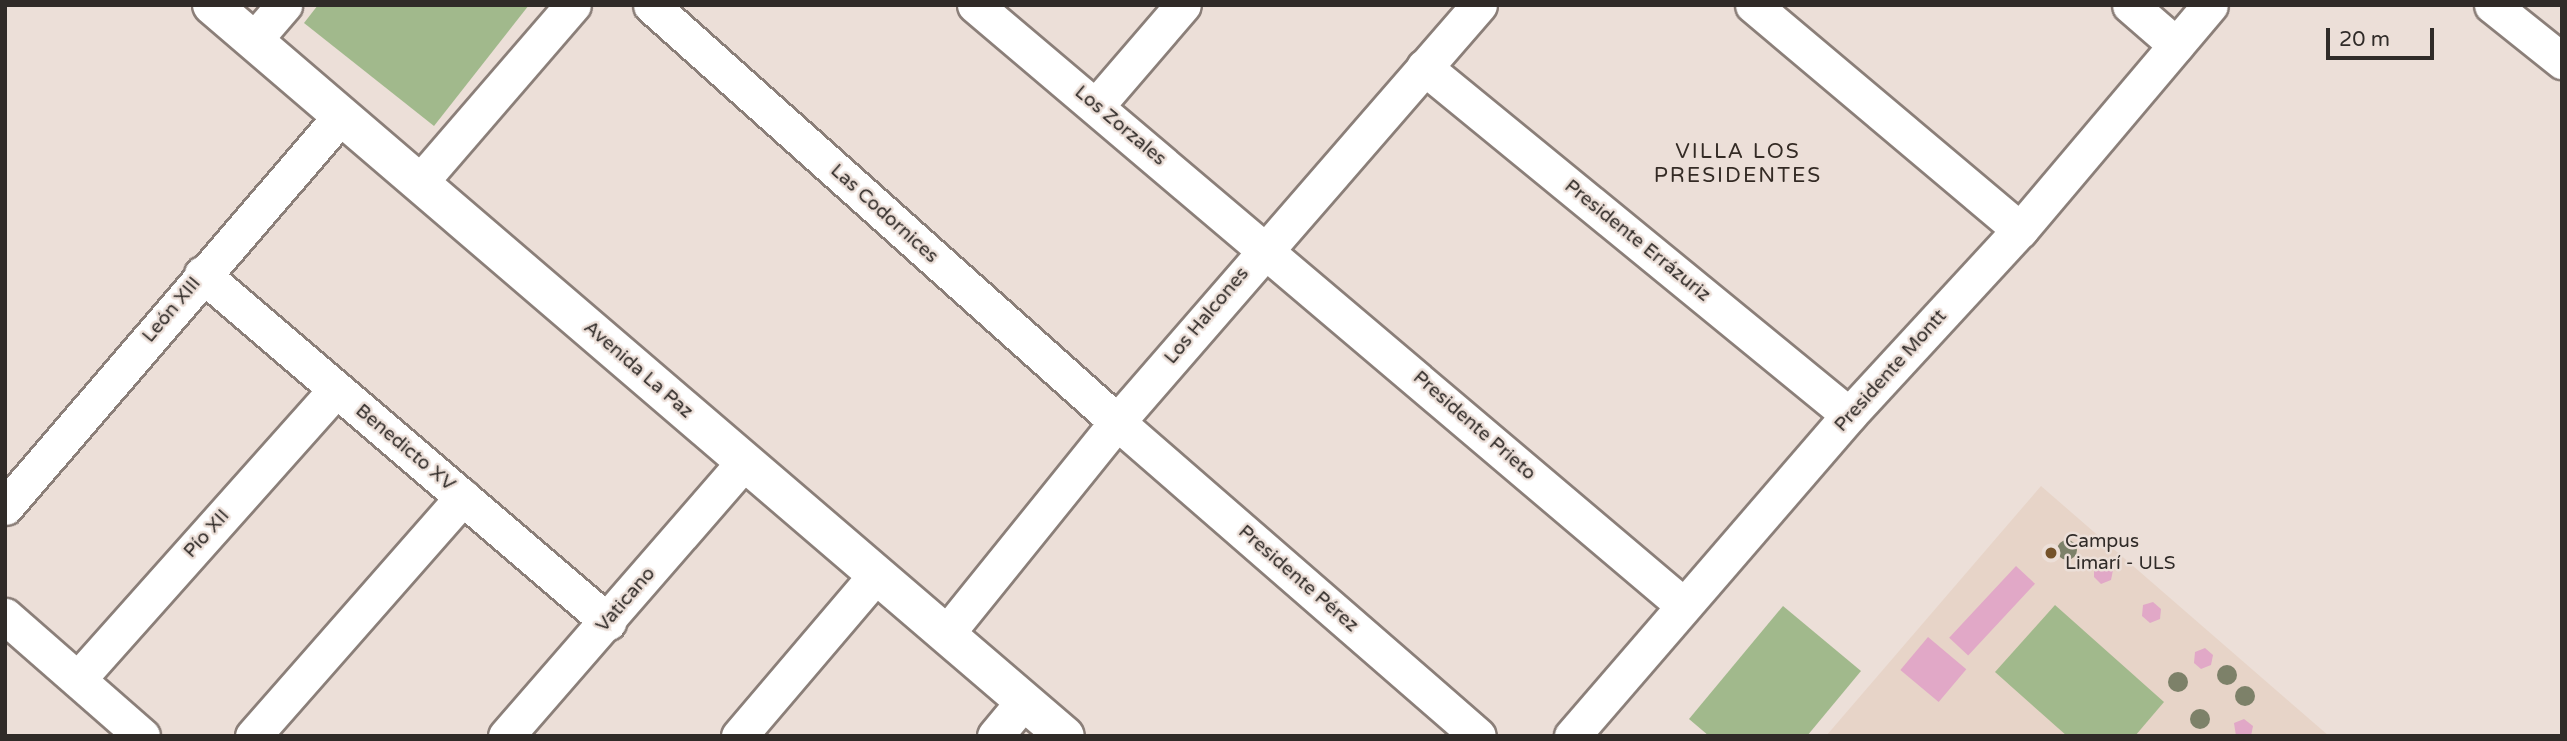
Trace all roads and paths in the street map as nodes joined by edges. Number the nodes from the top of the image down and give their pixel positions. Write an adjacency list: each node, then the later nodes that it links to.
1 (212, 5): 12 (main road, Avenida La Paz)
2 (284, 5): 12 (street)
3 (573, 5): 18 (street)
4 (651, 5): 24 (street, Las Codornices)
5 (975, 5): 16 (street, Los Zorzales)
6 (1183, 5): 16 (street)
7 (1479, 5): 15 (street, Los Halcones)
8 (1753, 5): 19 (street)
9 (2130, 5): 13 (street)
10 (2210, 5): 13 (street, Presidente Montt)
11 (2493, 5): 14 (street)
12 (253, 41): 17 (main road, Avenida La Paz)
13 (2176, 45): 19 (street, Presidente Montt)
14 (2562, 61)
15 (1424, 67): 20 (street, Los Halcones); 23 (street, Presidente Errázuriz)
16 (1096, 106): 20 (street, Los Zorzales)
17 (341, 116): 18 (main road, Avenida La Paz); 21 (street, León XIII)
18 (420, 182): 25 (main road, Avenida La Paz)
19 (2020, 230): 23 (street, Presidente Montt)
20 (1265, 248): 24 (street, Los Halcones); 29 (street, Presidente Prieto)
21 (202, 274): 22 (street, Benedicto XV); 27 (street, León XIII)
22 (336, 389): 26 (street, Benedicto XV); 33 (street, Pío XII)
23 (1849, 415): 29 (street, Presidente Montt)
24 (1117, 422): 32 (street, Los Halcones); 41 (street, Presidente Pérez)
25 (744, 462): 28 (main road, Avenida La Paz); 31 (street, Vaticano)
26 (463, 497): 31 (street, Benedicto XV); 36 (street)
27 (5, 507)
28 (876, 575): 32 (main road, Avenida La Paz); 38 (street)
29 (1683, 605): 42 (street, Presidente Montt)
30 (5, 616): 33 (street)
31 (608, 622): 37 (street, Vaticano)
32 (946, 635): 34 (main road, Avenida La Paz)
33 (78, 679): 35 (street)
34 (1024, 701): 39 (street); 40 (main road, Avenida La Paz)
35 (142, 736)
36 (253, 736)
37 (506, 736)
38 (739, 736)
39 (995, 736)
40 (1065, 736)
41 (1478, 736)
42 (1572, 736)

